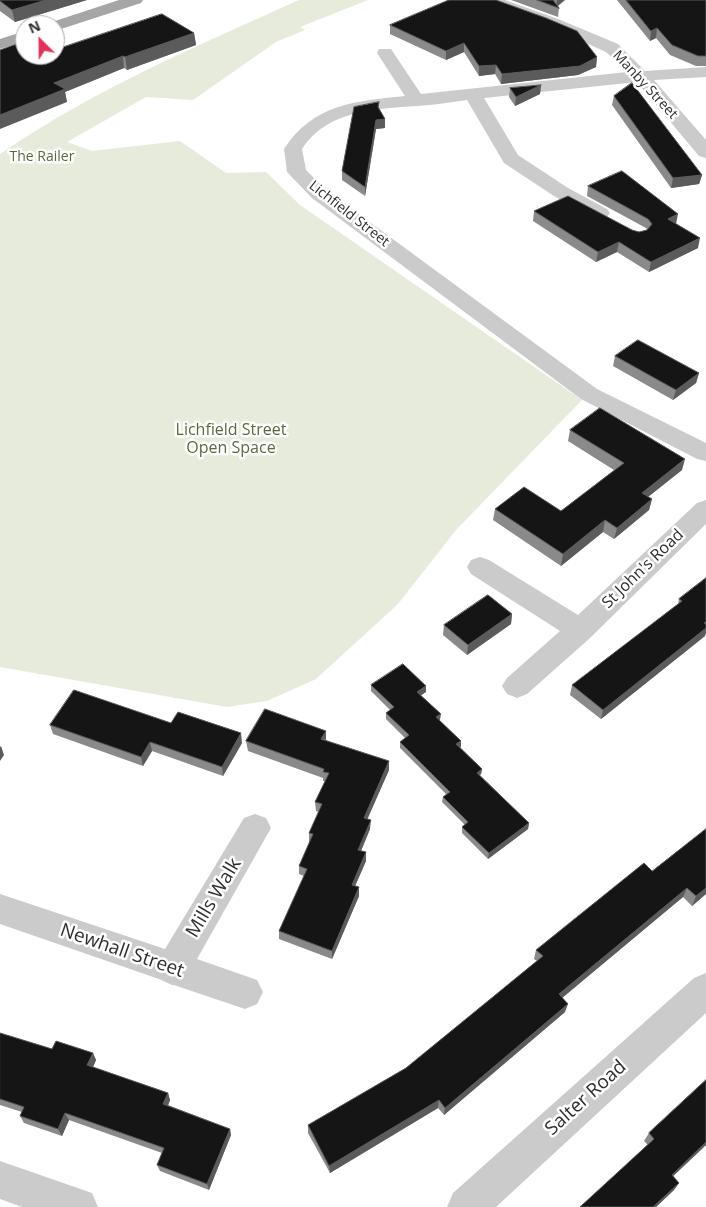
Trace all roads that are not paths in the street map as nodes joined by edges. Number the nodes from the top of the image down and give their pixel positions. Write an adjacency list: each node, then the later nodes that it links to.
1 (135, 0): 3 (main road)
2 (490, 0): 8 (street, Manby Street)
3 (65, 23)
4 (15, 39): 5 (main road)
5 (0, 44)
6 (385, 53): 10 (street)
7 (706, 72): 8 (street, Lichfield Street)
8 (641, 76): 9 (street, Lichfield Street); 11 (street, Manby Street)
9 (474, 95): 10 (street, Lichfield Street); 12 (street)
10 (417, 100): 13 (street, Lichfield Street)
11 (706, 152)
12 (612, 220)
13 (706, 453)
14 (706, 509): 16 (street, St John's Road)
15 (480, 567): 16 (street)
16 (580, 630): 17 (street, St John's Road)
17 (517, 686)
18 (256, 828): 20 (street, Mills Walk)
19 (0, 909): 20 (street, Newhall Street)
20 (172, 969): 22 (street, Newhall Street)
21 (706, 990): 25 (street, Salter Road)
22 (244, 992)
23 (1, 1184): 24 (street)
24 (78, 1207)
25 (466, 1207)

